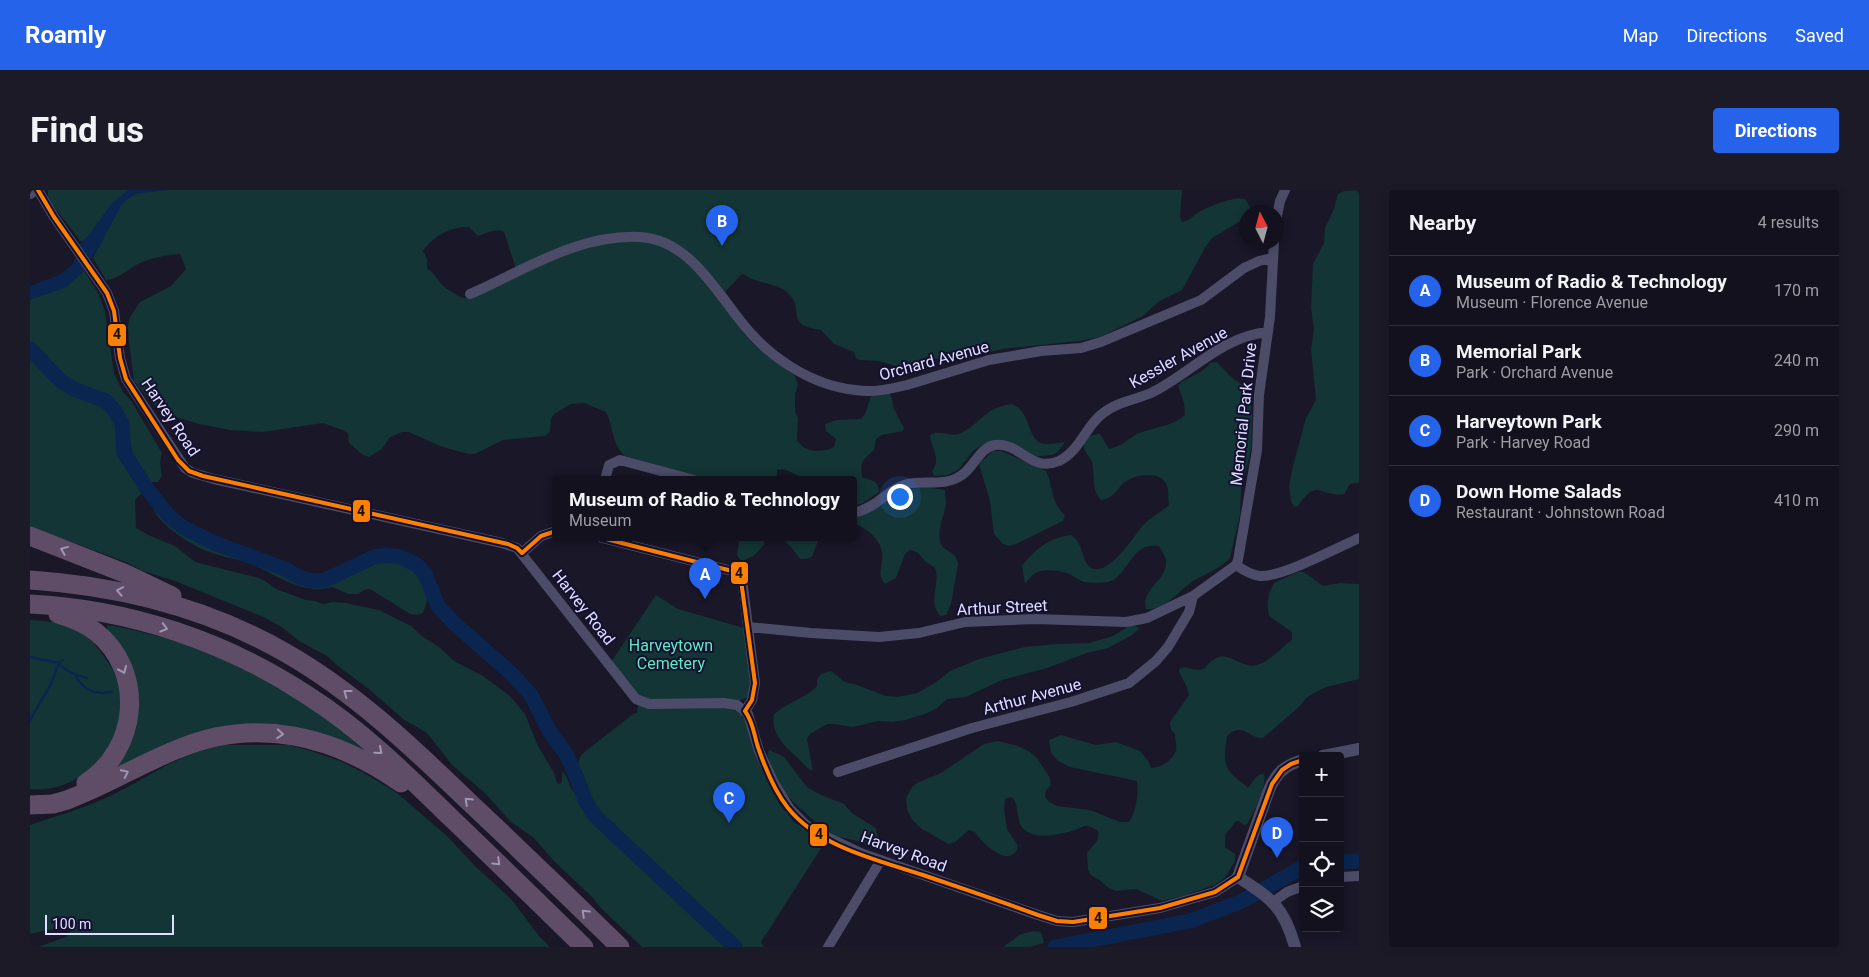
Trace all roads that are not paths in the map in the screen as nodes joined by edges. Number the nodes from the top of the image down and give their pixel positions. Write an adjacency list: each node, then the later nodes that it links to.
1 (34, 190): 4 (street)
2 (38, 190): 17 (street, Harvey Road)
3 (1285, 190): 5 (street)
4 (30, 193)
5 (1279, 205)
6 (1273, 250): 7 (street, Memorial Park Drive)
7 (1272, 258): 8 (street, Orchard Avenue); 9 (street, Memorial Park Drive)
8 (470, 294)
9 (1268, 332): 12 (street, Kessler Avenue); 18 (street, Memorial Park Drive)
10 (606, 476): 11 (street)
11 (679, 476)
12 (857, 513)
13 (552, 532): 17 (street)
14 (30, 536): 22 (highway, one-way to 14)
15 (1359, 538): 18 (street)
16 (614, 541): 23 (street)
17 (522, 552): 24 (street, Harvey Road)
18 (1236, 564): 20 (street)
19 (30, 580): 22 (highway, one-way to 19)
20 (1193, 596): 23 (street, Arthur Street); 28 (street, Arthur Avenue)
21 (30, 606): 29 (highway, one-way to 29); 31 (highway, one-way to 31)
22 (203, 615): 39 (highway, one-way to 22)
23 (748, 627): 24 (street)
24 (745, 711): 32 (street, Harvey Road)
25 (1359, 749): 26 (street)
26 (1344, 752)
27 (1299, 761): 35 (street)
28 (838, 772)
29 (30, 798)
30 (30, 805): 31 (highway, one-way to 31)
31 (448, 814): 38 (highway, one-way to 38)
32 (881, 860): 35 (street, Harvey Road); 40 (street)
33 (1359, 876): 34 (street)
34 (1344, 877)
35 (1238, 878): 37 (street)
36 (1300, 887): 37 (street)
37 (1270, 900): 41 (street)
38 (584, 947)
39 (620, 947)
40 (828, 947)
41 (1295, 947)

